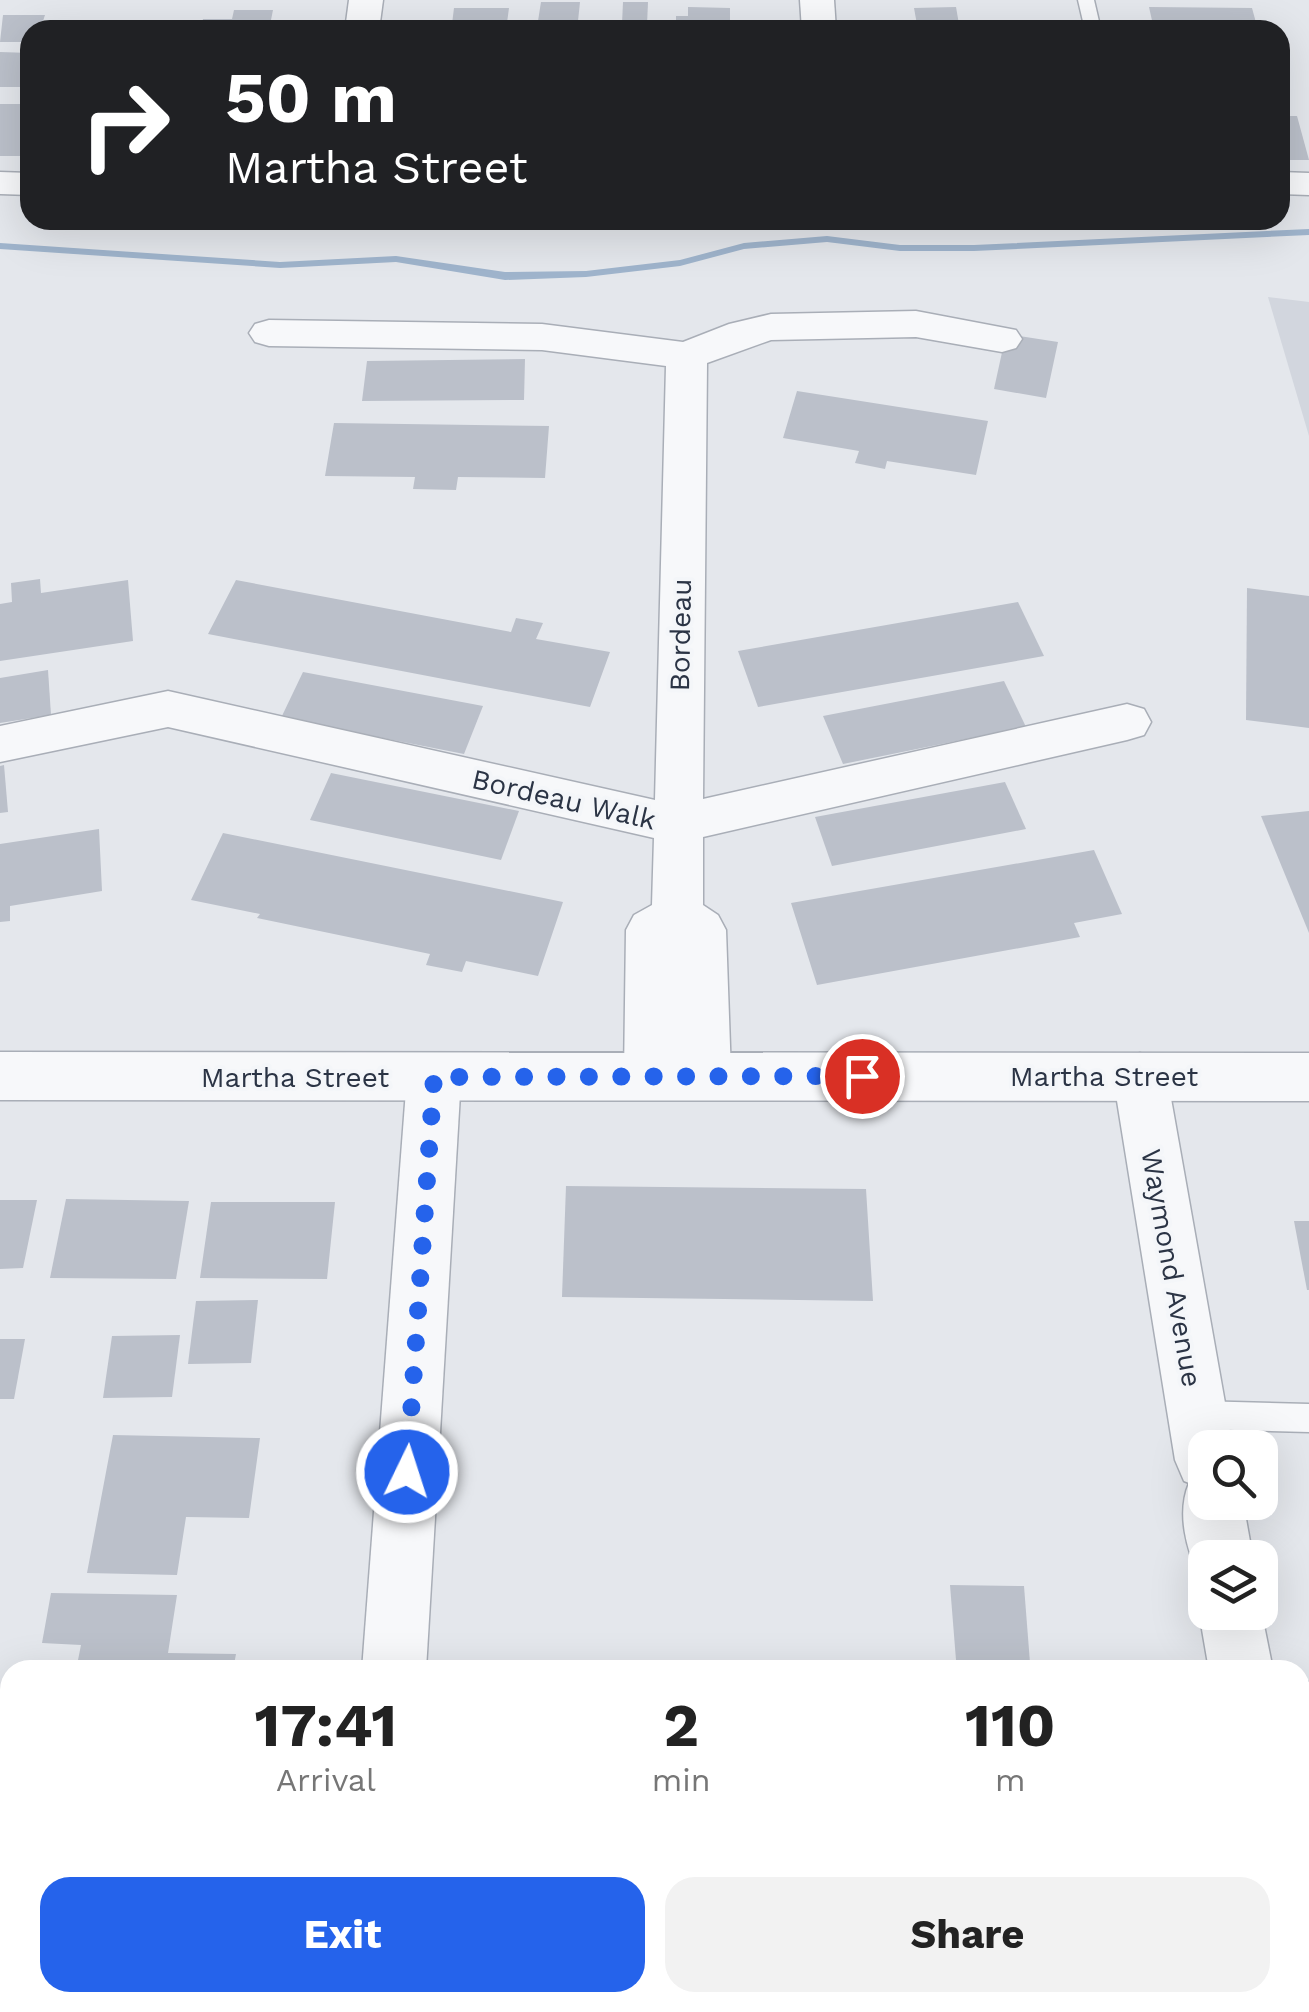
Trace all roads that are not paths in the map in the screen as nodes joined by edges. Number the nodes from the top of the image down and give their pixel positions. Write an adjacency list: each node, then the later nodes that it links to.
1 (269, 333): 3 (street)
2 (1002, 339): 3 (street)
3 (687, 356): 6 (street, Bordeau)
4 (1127, 722): 6 (street, Bordeau Walk)
5 (0, 744): 6 (street, Bordeau Walk)
6 (676, 824): 8 (street, Bordeau)
7 (0, 1076): 10 (street, Martha Street)
8 (678, 1076): 9 (street, Martha Street); 10 (street, Martha Street)
9 (1140, 1076): 11 (street, Martha Street); 13 (street, Waymond Avenue)
10 (434, 1077): 16 (street)
11 (1309, 1077)
12 (1309, 1418): 14 (lane)
13 (1200, 1430)
14 (1241, 1430)
15 (1234, 1630): 17 (street)
16 (395, 1660)
17 (1239, 1660)

